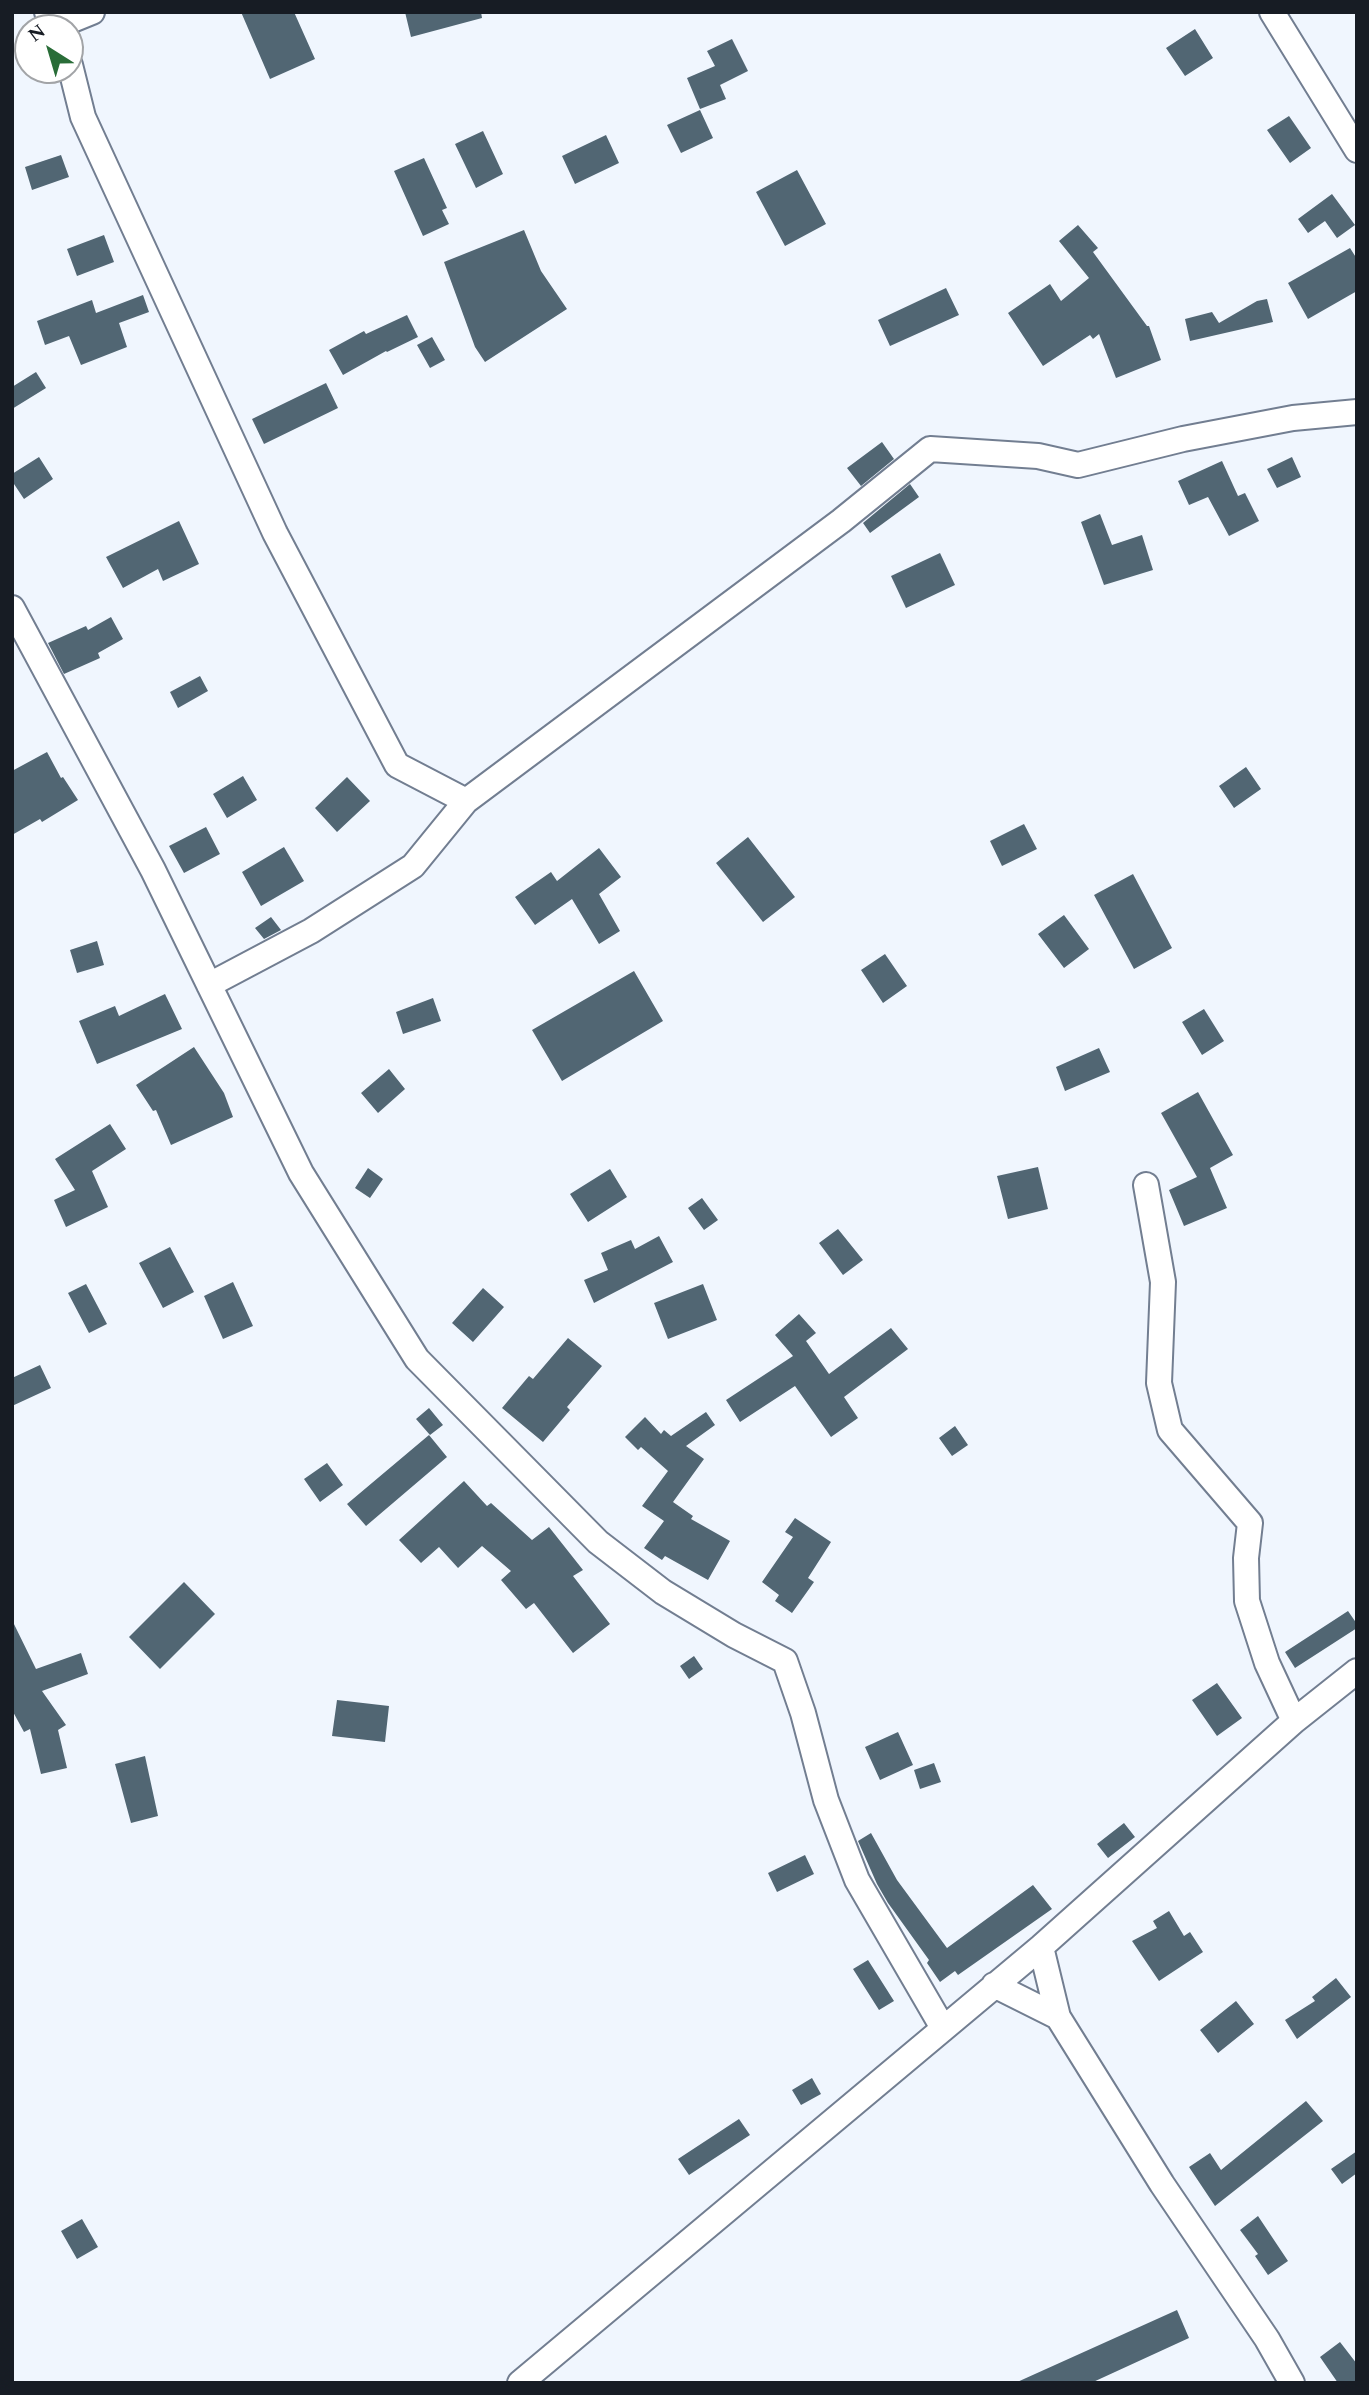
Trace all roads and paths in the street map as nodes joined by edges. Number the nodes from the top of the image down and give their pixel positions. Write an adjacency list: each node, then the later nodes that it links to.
1 (1276, 14): 3 (street)
2 (75, 84): 6 (street)
3 (1357, 150)
4 (1357, 412): 6 (street)
5 (12, 608): 7 (street)
6 (466, 801): 7 (street)
7 (209, 985): 14 (street)
8 (1146, 1185): 10 (street)
9 (1357, 1671): 10 (street)
10 (1294, 1721): 11 (street)
11 (1041, 1947): 12 (street); 13 (street)
12 (994, 1985): 13 (street); 14 (street)
13 (1058, 2017): 16 (street)
14 (943, 2028): 15 (street)
15 (520, 2383)
16 (1292, 2383)

